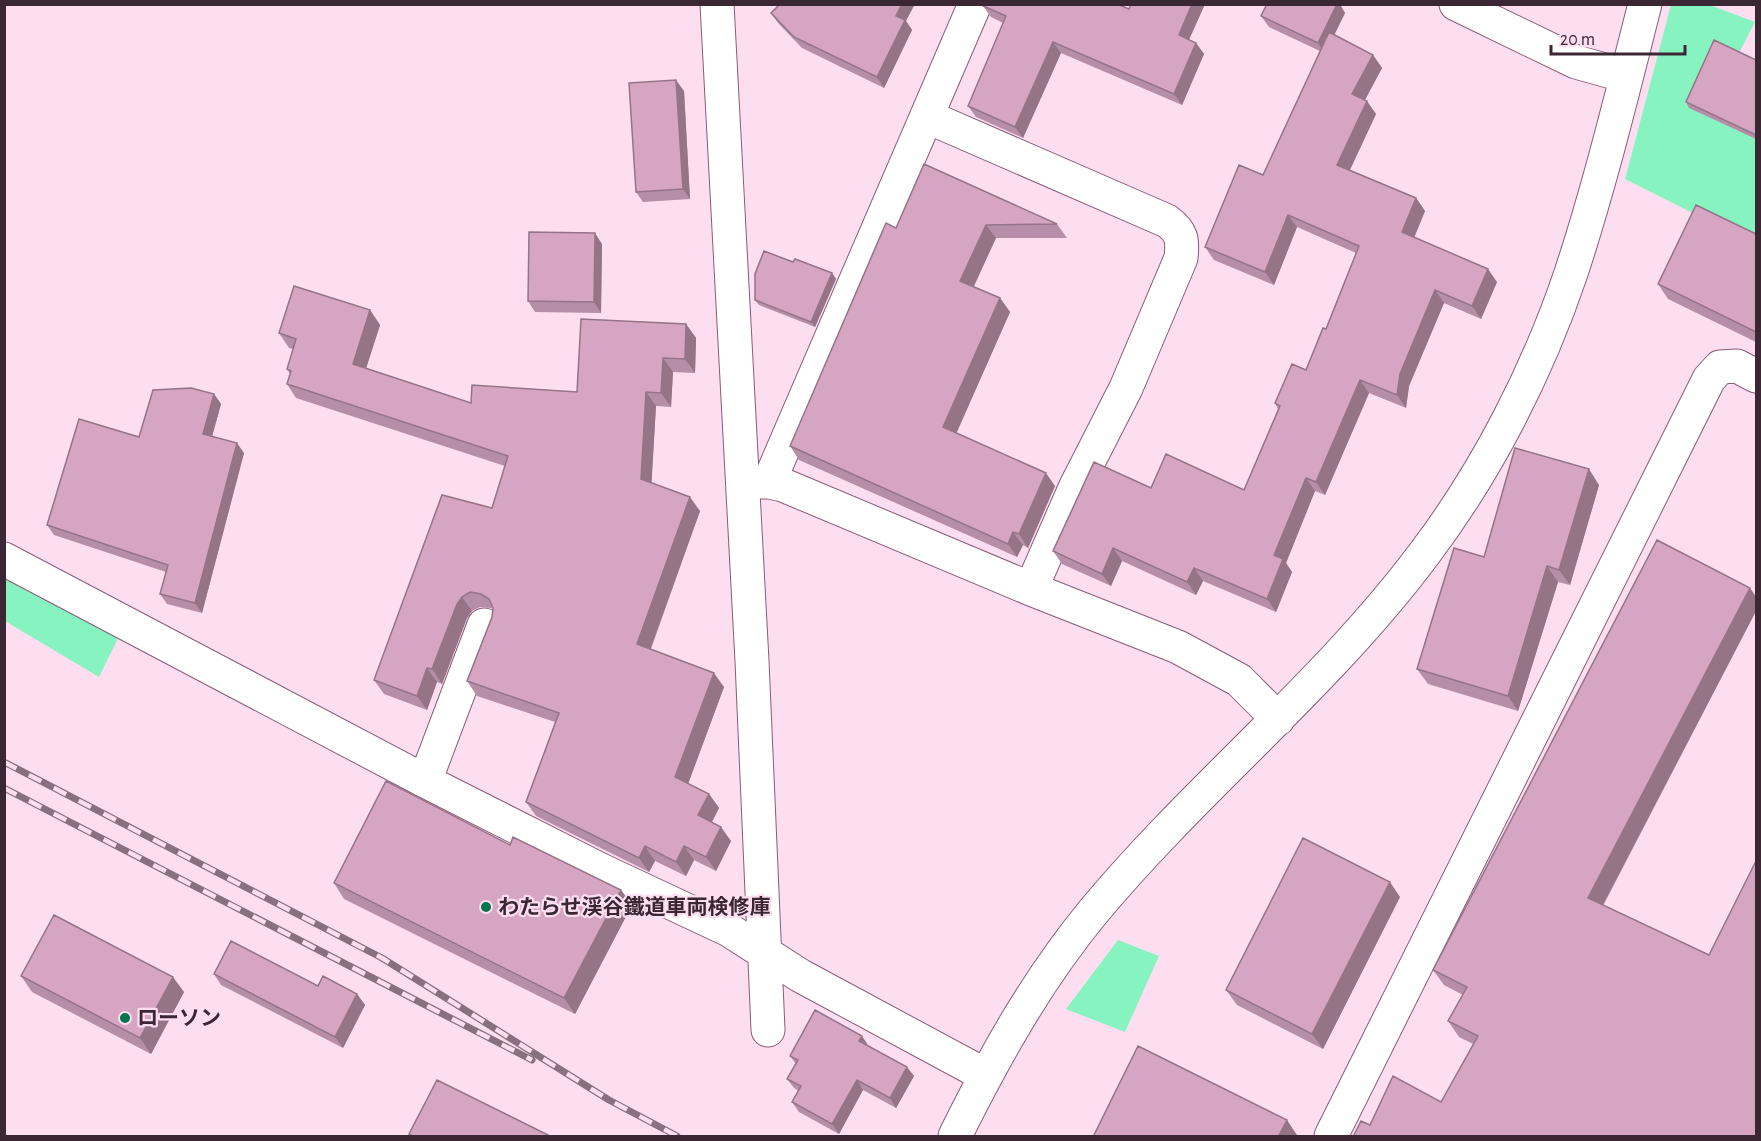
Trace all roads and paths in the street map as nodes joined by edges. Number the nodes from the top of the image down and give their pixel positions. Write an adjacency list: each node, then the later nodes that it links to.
1 (717, 4): 8 (street)
2 (975, 4): 6 (street)
3 (1456, 4): 5 (street)
4 (1645, 4): 5 (street)
5 (1626, 76): 12 (street)
6 (928, 117): 8 (street); 10 (street)
7 (1756, 376): 18 (street)
8 (756, 482): 10 (street); 14 (street)
9 (4, 559): 13 (street)
10 (1030, 590): 12 (street)
11 (484, 625): 13 (street)
12 (1278, 719): 16 (street)
13 (425, 781): 14 (street)
14 (764, 952): 15 (street); 16 (street)
15 (768, 1030)
16 (985, 1076): 17 (street)
17 (955, 1137)
18 (1331, 1137)

